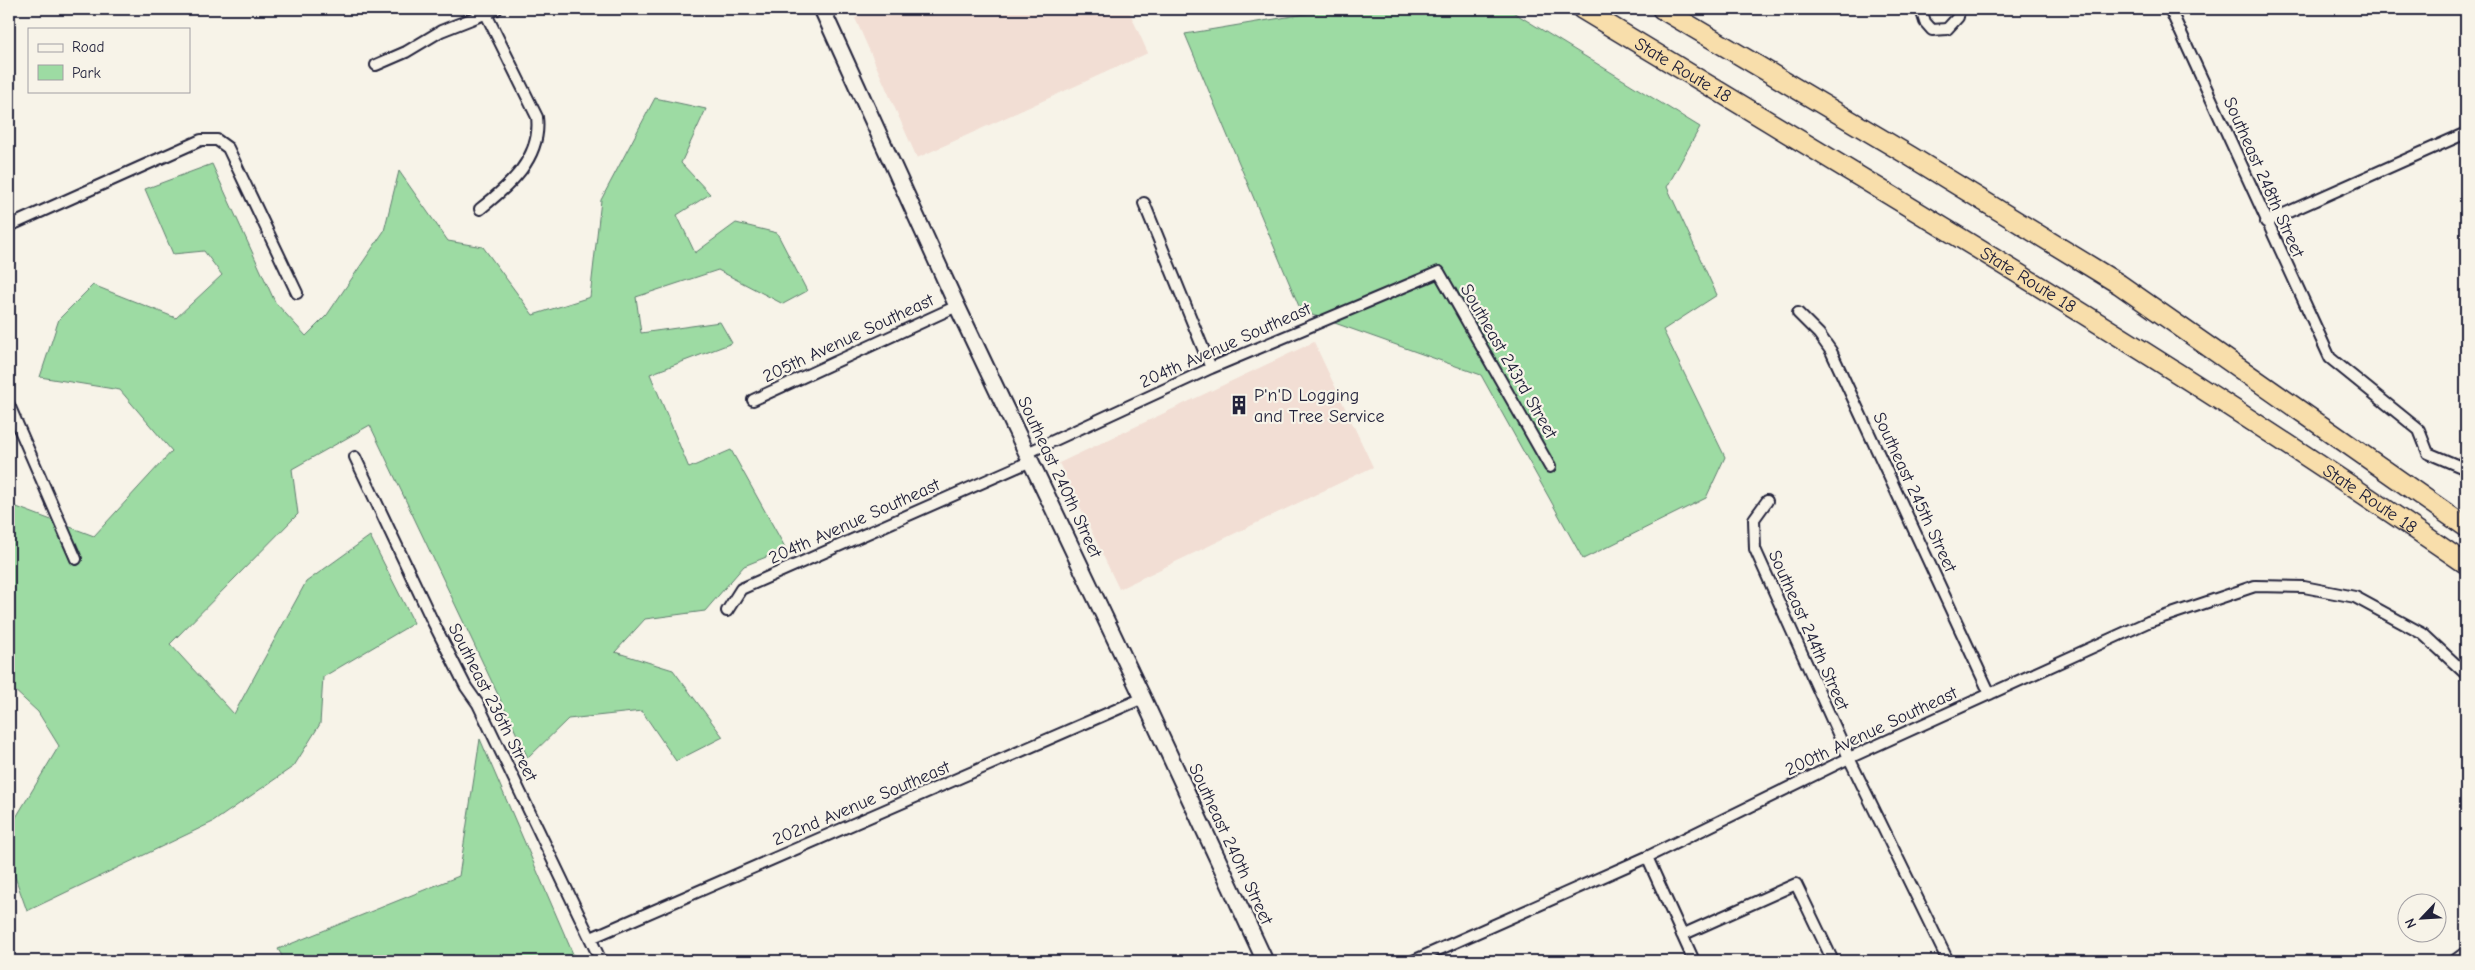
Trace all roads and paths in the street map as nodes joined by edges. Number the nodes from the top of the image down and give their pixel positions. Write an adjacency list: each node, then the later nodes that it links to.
1 (497, 9): 8 (street)
2 (822, 9): 17 (main road, Southeast 240th Street)
3 (1582, 9): 29 (highway, State Route 18)
4 (1662, 9): 27 (highway, State Route 18)
5 (1921, 9): 6 (street)
6 (1959, 9)
7 (2170, 9): 13 (street, Southeast 248th Street)
8 (486, 14): 9 (street); 12 (street)
9 (376, 65)
10 (2466, 133): 13 (street)
11 (1144, 203): 19 (street)
12 (480, 209)
13 (2266, 222): 25 (street, Southeast 248th Street)
14 (9, 226): 16 (street)
15 (1439, 272): 19 (street, 204th Avenue Southeast); 24 (street, Southeast 243rd Street)
16 (297, 294)
17 (957, 306): 20 (street, 205th Avenue Southeast); 23 (main road, Southeast 240th Street)
18 (1798, 313): 32 (street, Southeast 245th Street)
19 (1211, 368): 23 (street, 204th Avenue Southeast)
20 (753, 400)
21 (9, 404): 28 (street)
22 (355, 457): 37 (street, Southeast 236th Street)
23 (1029, 457): 30 (street, 204th Avenue Southeast); 33 (main road, Southeast 240th Street)
24 (1550, 467)
25 (2466, 469)
26 (1767, 501): 34 (street, Southeast 244th Street)
27 (2466, 527)
28 (76, 558)
29 (2466, 564)
30 (727, 611)
31 (2466, 674): 32 (street, 200th Avenue Southeast)
32 (1990, 694): 34 (street, 200th Avenue Southeast)
33 (1144, 698): 37 (street, 202nd Avenue Southeast); 40 (main road, Southeast 240th Street)
34 (1849, 758): 35 (street, 200th Avenue Southeast); 44 (street, Southeast 244th Street)
35 (1647, 857): 36 (street); 41 (street, 200th Avenue Southeast)
36 (1682, 935): 42 (street); 43 (street)
37 (591, 938): 39 (street, Southeast 236th Street)
38 (2466, 952): 45 (street)
39 (601, 961)
40 (1265, 961)
41 (1413, 961)
42 (1694, 961)
43 (1833, 961)
44 (1948, 961)
45 (2454, 961)

